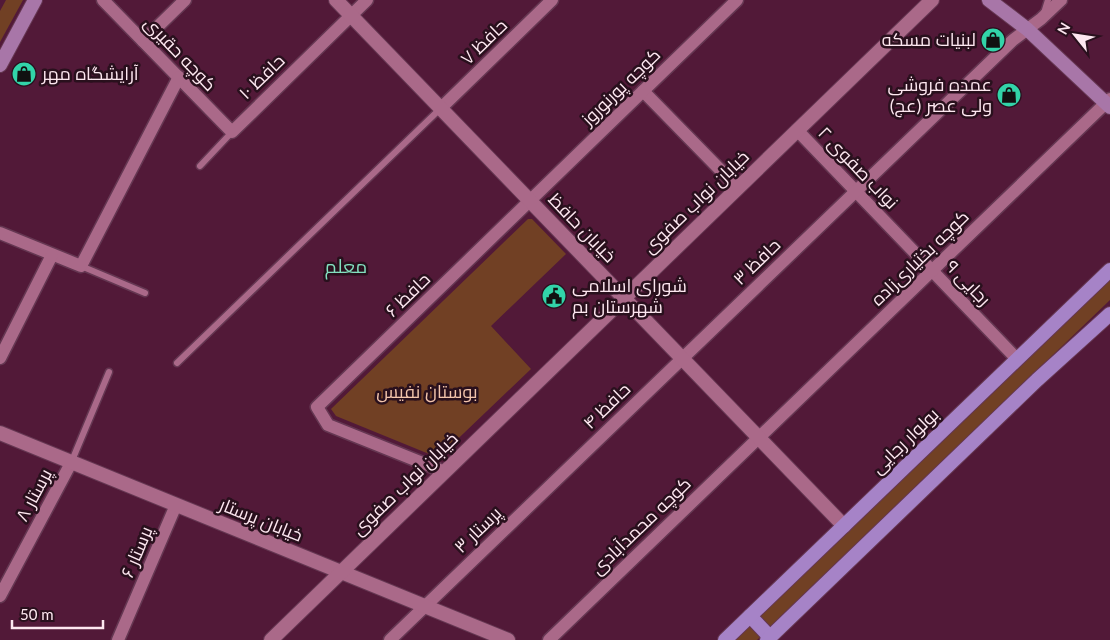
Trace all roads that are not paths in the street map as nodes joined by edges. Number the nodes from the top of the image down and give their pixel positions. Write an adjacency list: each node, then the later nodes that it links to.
1 (35, 0): 16 (main road)
2 (103, 0): 15 (street, کوچه حقیری)
3 (185, 0): 15 (street)
4 (336, 0): 12 (street, خیابان حافظ)
5 (367, 0): 12 (street, حافظ ۱۰)
6 (552, 0): 20 (street, حافظ ۷)
7 (738, 0): 18 (street, کوچه پورنوروز)
8 (932, 0): 21 (street, خیابان نواب صفوی)
9 (989, 0): 14 (main road)
10 (1048, 0): 13 (lane)
11 (1061, 0): 13 (street, حافظ ۳)
12 (351, 16): 20 (street, خیابان حافظ); 22 (street, حافظ ۱۰)
13 (1041, 19): 14 (street, حافظ ۳)
14 (1027, 29): 19 (main road); 25 (street, حافظ ۳)
15 (143, 41): 17 (street, کوچه حقیری)
16 (0, 64)
17 (179, 77): 22 (street, کوچه حقیری); 30 (street)
18 (643, 91): 24 (street); 26 (street, کوچه پورنوروز)
19 (1109, 103): 31 (street, کوچه بختیاری‌زاده)
20 (441, 108): 26 (street, خیابان حافظ); 39 (lane)
21 (798, 130): 24 (street, خیابان نواب صفوی); 25 (street, نواب صفوی ۲)
22 (232, 132): 23 (lane, حافظ ۱۰)
23 (200, 166)
24 (738, 188): 34 (street, خیابان نواب صفوی)
25 (856, 191): 27 (street, نواب صفوی ۲); 37 (street, حافظ ۳)
26 (530, 201): 34 (street, خیابان حافظ); 44 (street, حافظ ۶)
27 (894, 231): 31 (street, رجایی ۹)
28 (0, 233): 29 (street)
29 (52, 255): 30 (street); 36 (street)
30 (81, 266): 33 (lane)
31 (932, 270): 38 (street, رجایی ۹); 42 (street, کوچه بختیاری‌زاده)
32 (1110, 270): 38 (main road, بولوار رجایی)
33 (145, 293)
34 (624, 299): 37 (street, خیابان حافظ); 44 (street, خیابان نواب صفوی)
35 (1110, 314): 52 (main road)
36 (0, 358)
37 (682, 358): 42 (street, خیابان حافظ); 45 (street, حافظ ۴)
38 (1017, 359): 47 (main road, بولوار رجایی)
39 (177, 363)
40 (109, 372): 43 (lane)
41 (0, 434): 43 (street, خیابان پرستار)
42 (759, 437): 47 (street, خیابان حافظ); 57 (street, کوچه محمدآبادی)
43 (71, 462): 46 (street, خیابان پرستار); 49 (street, پرستار ۸)
44 (445, 472): 48 (street, خیابان نواب صفوی)
45 (556, 480): 50 (street, پرستار ۳)
46 (176, 505): 48 (street, خیابان پرستار); 53 (street, پرستار ۶)
47 (844, 526): 51 (main road, بولوار رجایی)
48 (341, 572): 50 (street, خیابان پرستار); 54 (street, خیابان نواب صفوی)
49 (0, 596)
50 (425, 606): 55 (street, پرستار ۳); 56 (street, خیابان پرستار)
51 (750, 616): 52 (main road); 58 (main road, بولوار رجایی)
52 (768, 639)
53 (118, 640)
54 (271, 640)
55 (390, 640)
56 (508, 640)
57 (549, 640)
58 (725, 640)

